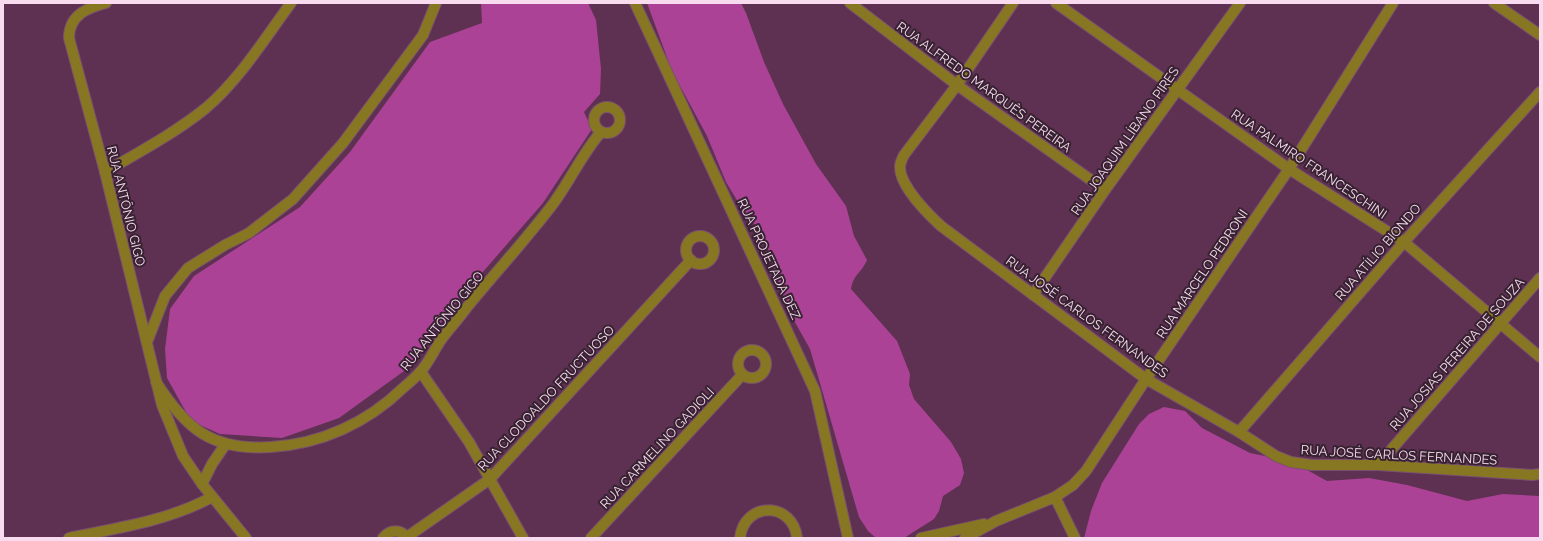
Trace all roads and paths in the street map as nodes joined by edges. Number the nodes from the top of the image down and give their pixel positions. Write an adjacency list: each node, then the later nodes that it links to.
1 (106, 3): 17 (street, RUA ANTÔNIO GIGO)
2 (291, 3): 17 (street)
3 (436, 3): 24 (street)
4 (635, 3): 47 (street, RUA PROJETADA DEZ)
5 (850, 3): 12 (street, RUA ALFREDO MARQUÊS PEREIRA)
6 (1013, 3): 12 (street)
7 (1056, 3): 13 (street, RUA PALMIRO FRANCESCHINI)
8 (1240, 3): 13 (street, RUA JOAQUIM LÍBANO PIRES)
9 (1393, 3): 16 (street, RUA MARCELO PEDRONI)
10 (1494, 3): 11 (street)
11 (1540, 35)
12 (957, 85): 18 (street, RUA ALFREDO MARQUÊS PEREIRA); 22 (street, RUA JOSÉ CARLOS FERNANDES)
13 (1177, 88): 16 (street, RUA PALMIRO FRANCESCHINI); 18 (street, RUA JOAQUIM LÍBANO PIRES)
14 (1540, 92): 19 (street, RUA ATÍLIO BIONDO)
15 (601, 132): 26 (street, RUA ANTÔNIO GIGO)
16 (1289, 169): 19 (street, RUA PALMIRO FRANCESCHINI); 28 (street, RUA MARCELO PEDRONI)
17 (105, 172): 24 (street, RUA ANTÔNIO GIGO)
18 (1105, 190): 22 (street, RUA JOAQUIM LÍBANO PIRES)
19 (1404, 242): 23 (street, RUA PALMIRO FRANCESCHINI); 30 (street, RUA ATÍLIO BIONDO)
20 (691, 260): 34 (street, RUA CLODOALDO FRUCTUOSO)
21 (1540, 278): 23 (street, RUA JOSIAS PEREIRA DE SOUZA)
22 (1033, 295): 28 (street, RUA JOSÉ CARLOS FERNANDES)
23 (1502, 323): 25 (street, RUA PALMIRO FRANCESCHINI); 32 (street, RUA JOSIAS PEREIRA DE SOUZA)
24 (147, 342): 29 (street, RUA ANTÔNIO GIGO)
25 (1540, 357)
26 (420, 372): 31 (street, RUA ANTÔNIO GIGO); 34 (street)
27 (742, 375): 44 (street, RUA CARMELINO GADIOLI)
28 (1146, 379): 30 (street, RUA JOSÉ CARLOS FERNANDES); 36 (street, RUA MARCELO PEDRONI)
29 (156, 382): 31 (street, RUA ANTÔNIO GIGO); 35 (street, RUA ANTÔNIO GIGO)
30 (1239, 432): 32 (street, RUA JOSÉ CARLOS FERNANDES)
31 (225, 445): 35 (street)
32 (1378, 465): 33 (street, RUA JOSÉ CARLOS FERNANDES)
33 (1536, 475)
34 (490, 479): 39 (street, RUA CLODOALDO FRUCTUOSO); 43 (street)
35 (202, 484): 37 (street, RUA ANTÔNIO GIGO)
36 (1055, 497): 38 (street, RUA MARCELO PEDRONI); 50 (street)
37 (212, 498): 40 (street); 41 (street, RUA ANTÔNIO GIGO)
38 (996, 521): 48 (street, RUA MARCELO PEDRONI); 49 (street, RUA MARCELO PEDRONI)
39 (407, 537): 42 (street)
40 (69, 538)
41 (246, 538)
42 (383, 538)
43 (523, 538)
44 (591, 538)
45 (740, 538): 46 (street)
46 (797, 538)
47 (848, 538)
48 (921, 538)
49 (965, 538)
50 (1075, 538)

